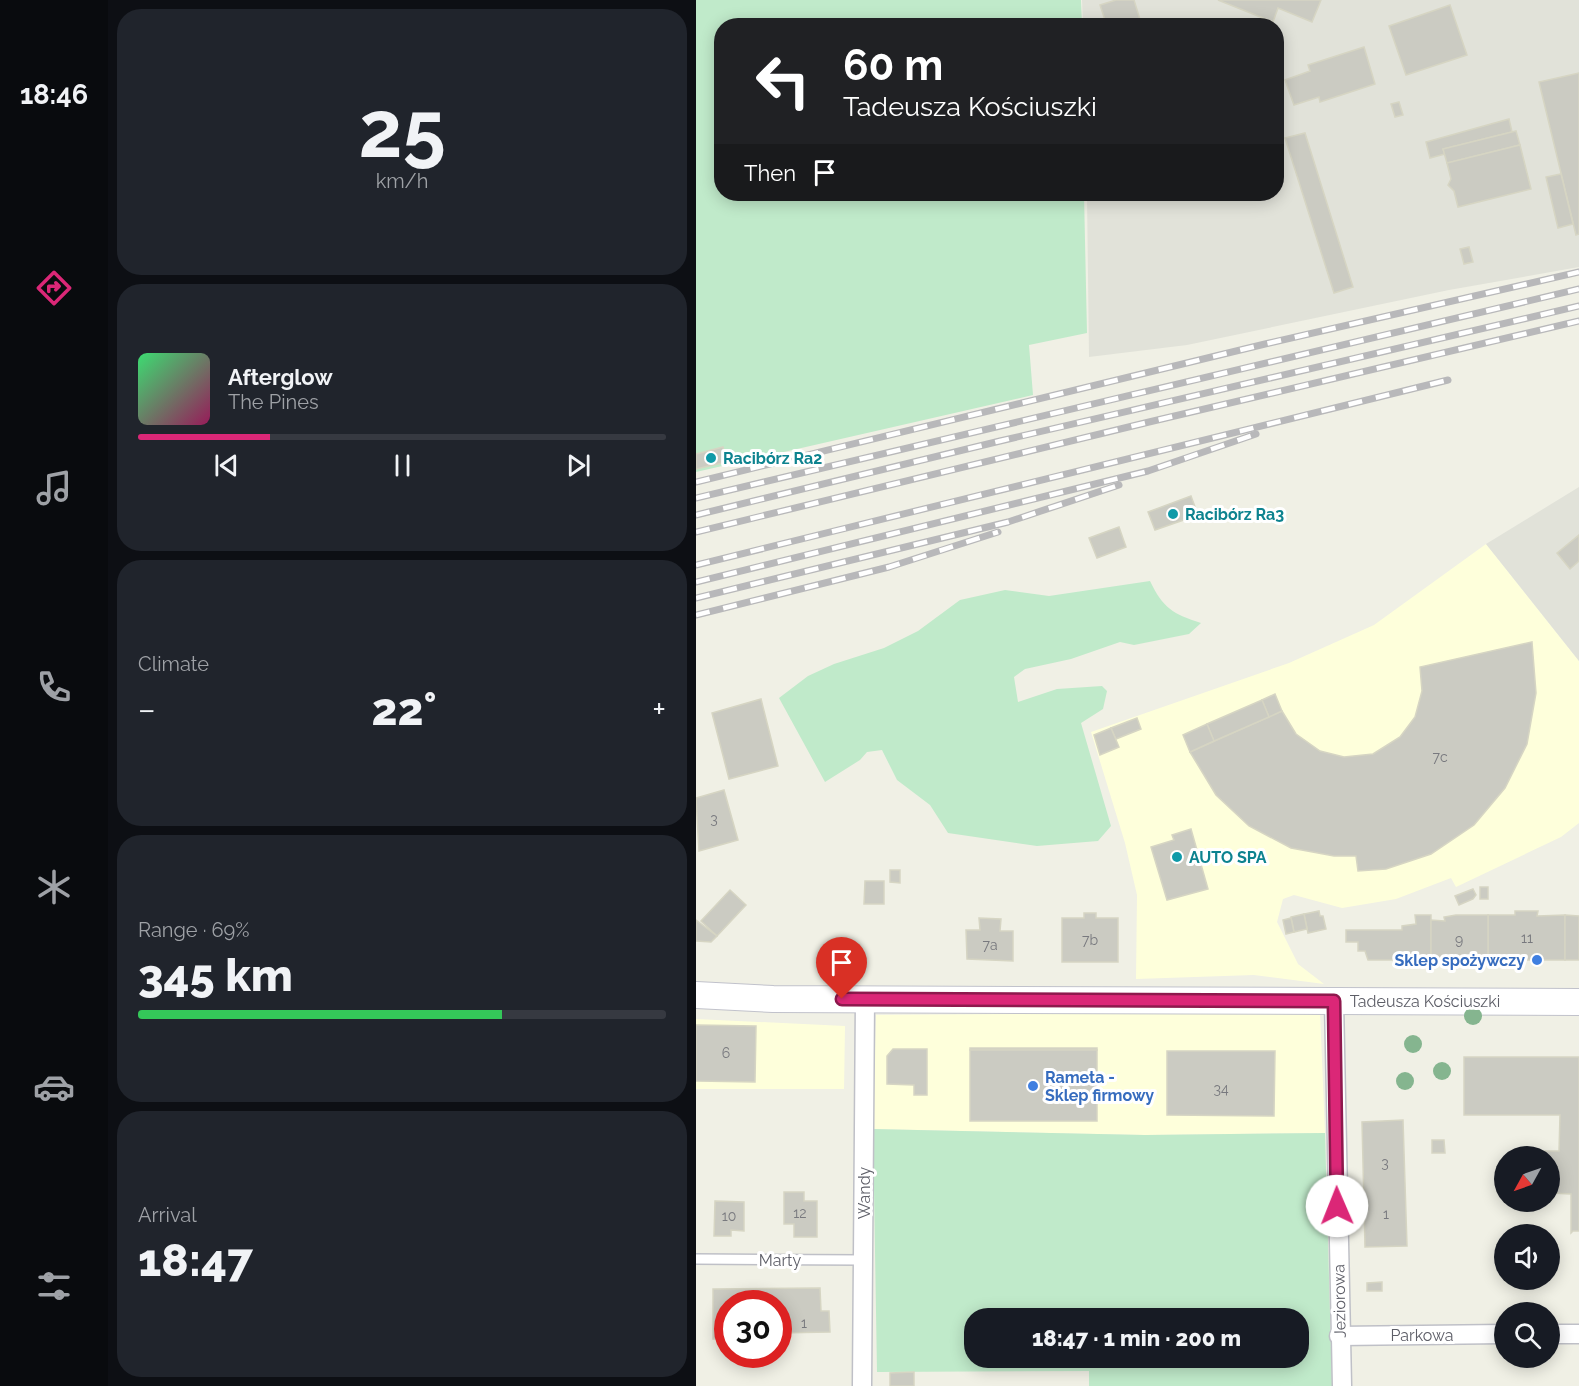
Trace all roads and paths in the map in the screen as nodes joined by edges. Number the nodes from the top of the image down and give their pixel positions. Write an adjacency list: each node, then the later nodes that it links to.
1 (696, 995): 2 (main road, Tadeusza Kościuszki)
2 (865, 999): 3 (main road, Tadeusza Kościuszki); 6 (street, Wandy)
3 (1334, 1001): 4 (main road, Tadeusza Kościuszki); 10 (street, Jeziorowa)
4 (1579, 1002)
5 (696, 1259): 6 (lane, Marty)
6 (864, 1260): 11 (street, Wandy)
7 (1494, 1334): 10 (street, Parkowa)
8 (1560, 1334): 9 (street)
9 (1579, 1334)
10 (1339, 1336): 12 (street, Jeziorowa)
11 (862, 1386)
12 (1342, 1386)

